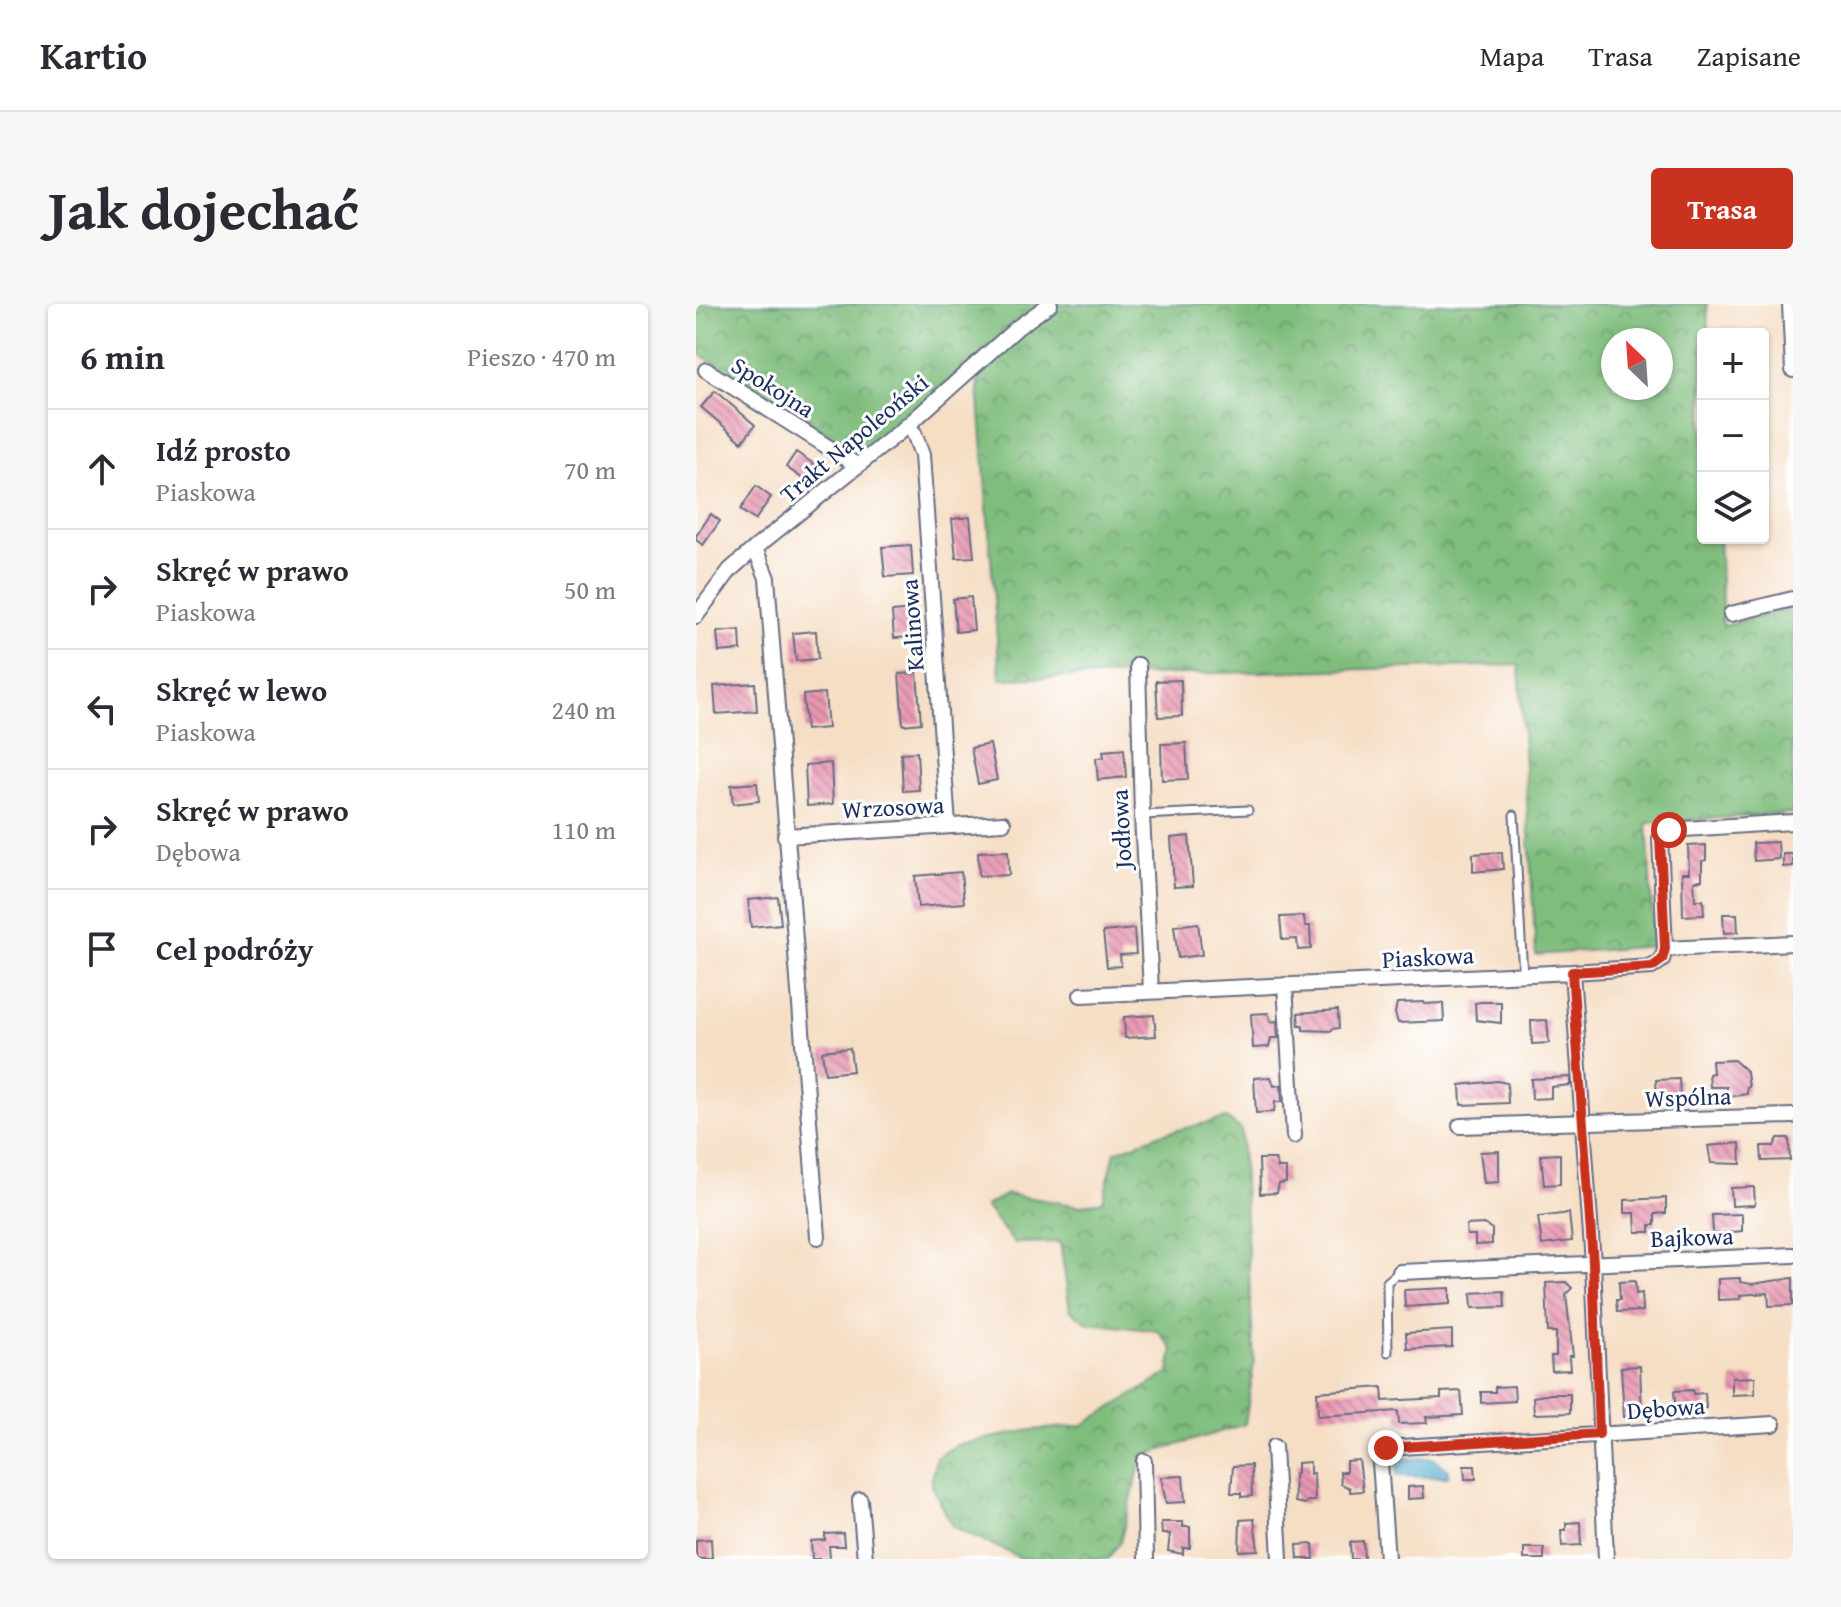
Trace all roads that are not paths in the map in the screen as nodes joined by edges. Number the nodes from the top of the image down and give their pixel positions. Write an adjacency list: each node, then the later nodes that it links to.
1 (1050, 304): 5 (street, Trakt Napoleoński)
2 (1790, 304): 4 (street)
3 (706, 370): 6 (street, Spokojna)
4 (1793, 370)
5 (907, 426): 6 (street, Trakt Napoleoński); 17 (street, Kalinowa)
6 (858, 466): 7 (street, Trakt Napoleoński)
7 (755, 548): 10 (street, Trakt Napoleoński); 18 (street)
8 (1793, 599): 9 (street)
9 (1731, 614)
10 (696, 616)
11 (1138, 665): 13 (street, Jodłowa)
12 (1248, 810): 13 (lane)
13 (1142, 815): 24 (street, Jodłowa)
14 (1514, 815): 22 (lane)
15 (1793, 822): 20 (street)
16 (1003, 823): 17 (street, Wrzosowa)
17 (948, 826): 18 (street, Wrzosowa)
18 (785, 836): 30 (street)
19 (1793, 943): 20 (street)
20 (1665, 949): 21 (street, Piaskowa)
21 (1572, 972): 22 (street, Piaskowa); 27 (street)
22 (1523, 975): 23 (street, Piaskowa)
23 (1285, 985): 24 (street, Piaskowa); 29 (street)
24 (1151, 991): 25 (street, Piaskowa)
25 (1081, 995)
26 (1793, 1116): 27 (street, Wspólna)
27 (1583, 1122): 28 (street, Wspólna); 32 (street)
28 (1460, 1126)
29 (1294, 1136)
30 (818, 1237)
31 (1793, 1255): 32 (street, Bajkowa)
32 (1593, 1263): 33 (street, Bajkowa); 36 (street)
33 (1400, 1272): 34 (lane)
34 (1388, 1352)
35 (1773, 1424): 36 (street, Dębowa)
36 (1599, 1434): 43 (street, Dębowa); 44 (street)
37 (1274, 1447): 42 (street)
38 (1144, 1461): 41 (street)
39 (860, 1500): 40 (street)
40 (865, 1559)
41 (1146, 1559)
42 (1280, 1559)
43 (1387, 1559)
44 (1606, 1559)

